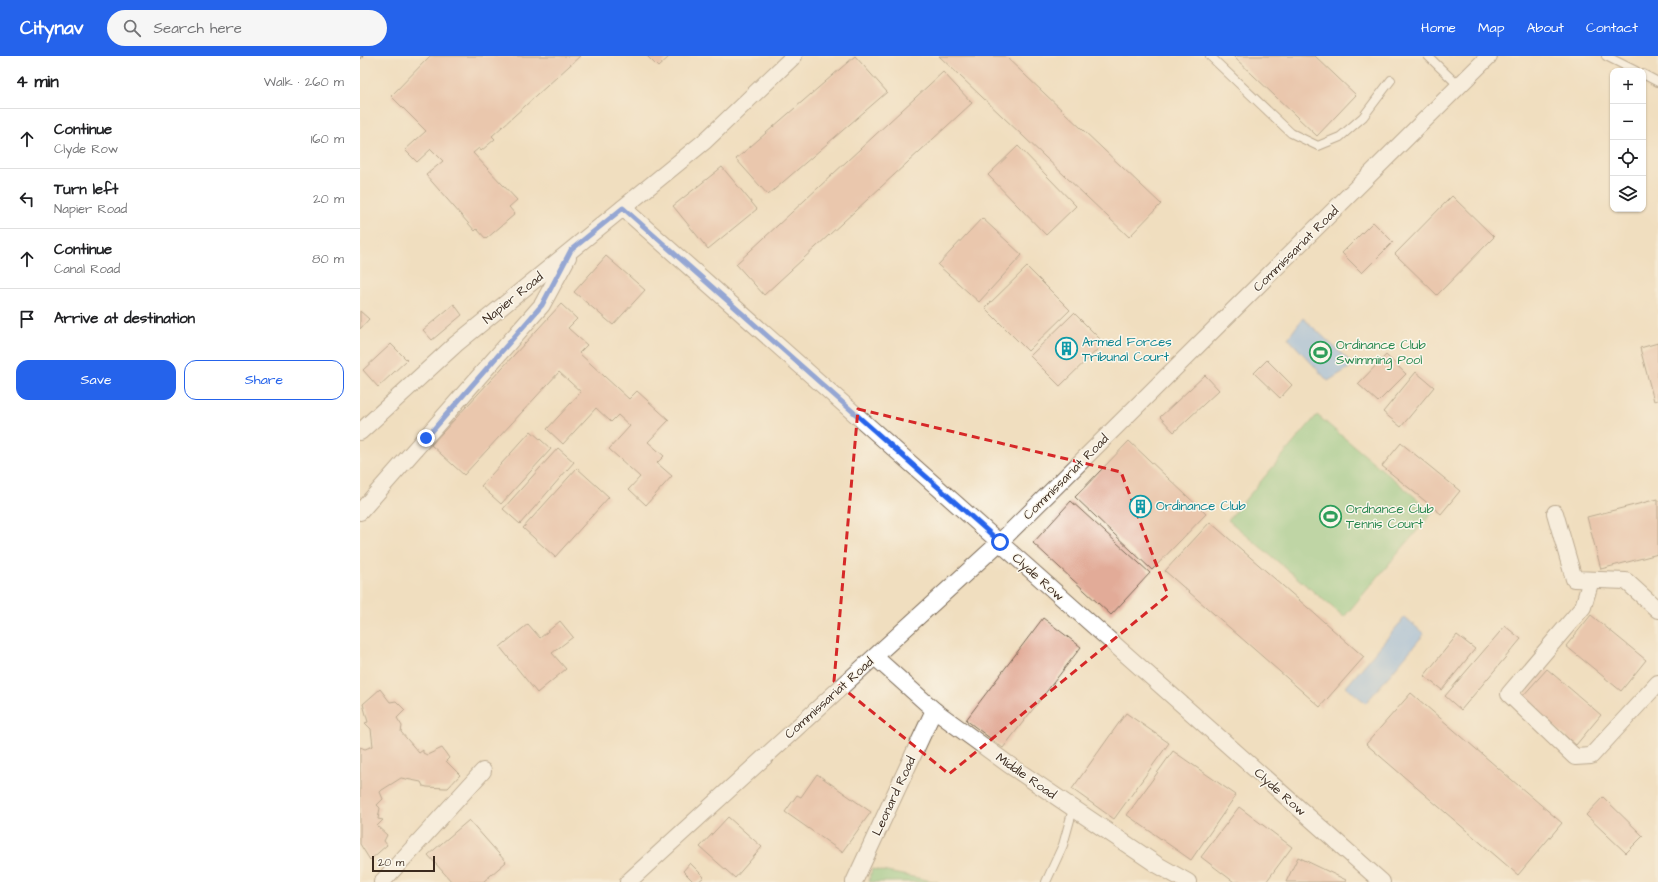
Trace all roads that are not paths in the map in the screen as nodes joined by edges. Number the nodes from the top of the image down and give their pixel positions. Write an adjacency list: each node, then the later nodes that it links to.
1 (794, 56): 11 (street, Napier Road)
2 (1210, 56): 8 (lane)
3 (1428, 56): 10 (lane)
4 (1489, 56): 10 (street, Commissariat Road)
5 (1606, 56): 6 (lane)
6 (1630, 68)
7 (1646, 76): 9 (lane)
8 (1391, 80)
9 (1658, 82)
10 (1459, 86): 16 (street, Commissariat Road)
11 (623, 208): 12 (street, Napier Road); 16 (street, Clyde Row)
12 (571, 250): 13 (street, Napier Road); 14 (street)
13 (360, 432)
14 (360, 512)
15 (1555, 513): 17 (street)
16 (1000, 542): 19 (street, Commissariat Road); 29 (street, Clyde Row)
17 (1592, 580): 18 (street); 20 (street)
18 (1658, 610)
19 (875, 656): 21 (street, Middle Road); 25 (street, Commissariat Road)
20 (1658, 683)
21 (934, 710): 23 (street, Middle Road); 26 (street, Leonard Road)
22 (483, 771): 24 (street)
23 (1073, 809): 27 (lane); 28 (street, Middle Road)
24 (382, 882)
25 (628, 882)
26 (854, 882)
27 (1046, 882)
28 (1188, 882)
29 (1382, 882)

